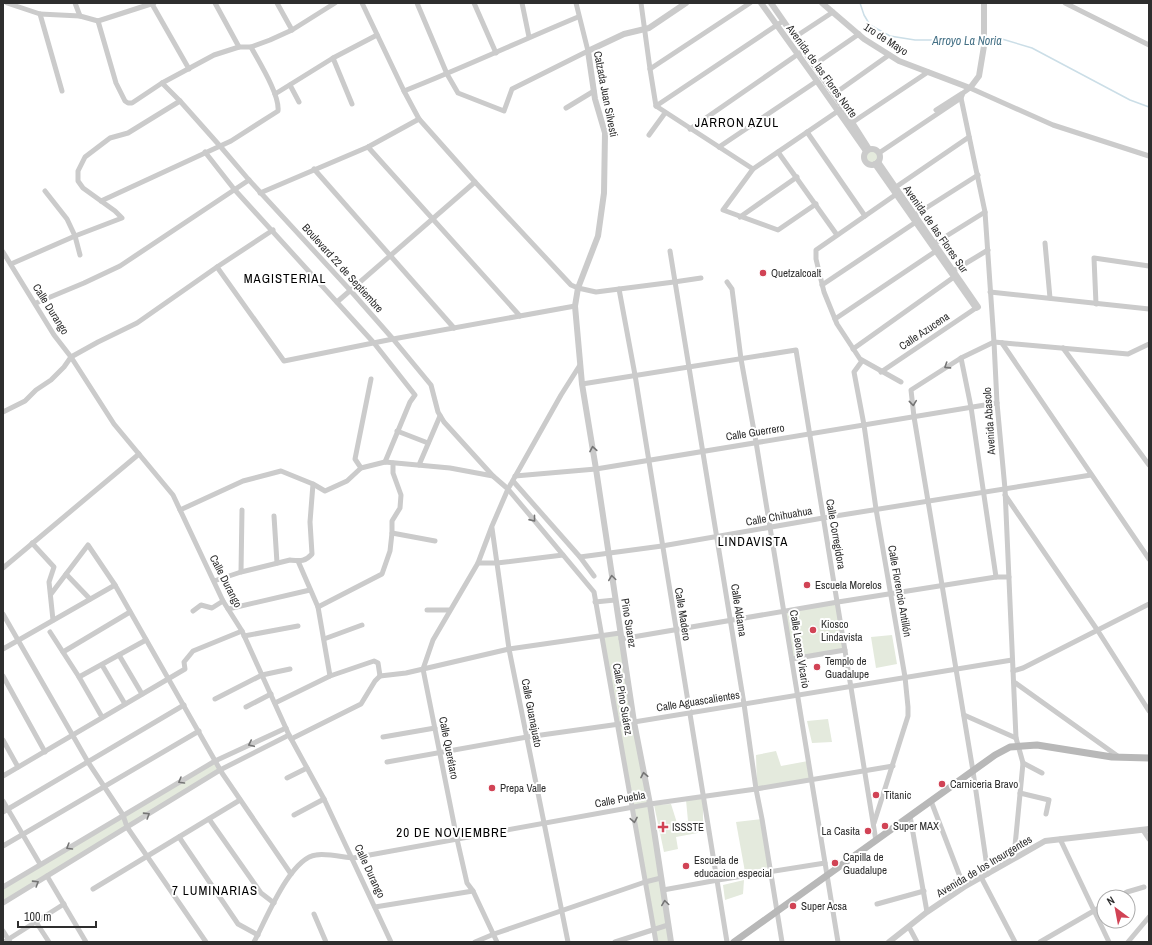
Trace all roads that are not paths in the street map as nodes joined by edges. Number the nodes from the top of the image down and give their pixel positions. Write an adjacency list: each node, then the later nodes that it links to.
1 (7, 3): 21 (street)
2 (75, 3): 22 (street)
3 (153, 3): 24 (street); 43 (street)
4 (214, 3): 34 (street)
5 (277, 3): 28 (street)
6 (362, 3): 30 (street)
7 (417, 3): 46 (street)
8 (474, 3): 38 (street)
9 (522, 3): 31 (street)
10 (576, 3): 23 (street, Calzada Juan Silvesti)
11 (641, 3): 27 (street)
12 (686, 3): 27 (street)
13 (750, 3): 44 (street)
14 (761, 3): 26 (street, Avenida de las Flores Norte)
15 (771, 3): 25 (street, Avenida de las Flores Norte)
16 (822, 3): 20 (street, 1ro de Mayo)
17 (984, 3): 50 (street)
18 (1065, 3): 33 (street)
19 (333, 4): 28 (street)
20 (833, 12): 29 (street, 1ro de Mayo); 32 (street)
21 (40, 14): 22 (street); 51 (street)
22 (80, 16): 24 (street)
23 (578, 17): 31 (street); 37 (street, Calzada Juan Silvesti)
24 (98, 21): 48 (street)
25 (783, 21): 26 (street); 32 (street, Avenida de las Flores Norte)
26 (776, 25): 39 (street, Avenida de las Flores Norte); 60 (street)
27 (644, 29): 37 (street); 44 (street)
28 (292, 30): 35 (street)
29 (859, 34): 40 (street, 1ro de Mayo); 42 (street)
30 (377, 35): 41 (street); 52 (street)
31 (529, 37): 38 (street)
32 (795, 37): 36 (street, Avenida de las Flores Norte)
33 (1149, 45)
34 (239, 47): 35 (street); 43 (street)
35 (251, 47): 54 (street)
36 (804, 50): 39 (street); 42 (street, Avenida de las Flores Norte)
37 (588, 51): 46 (street); 53 (street, Calzada Juan Silvesti)
38 (496, 53): 46 (street)
39 (798, 54): 47 (street, Avenida de las Flores Norte); 66 (street)
40 (889, 55): 45 (street, 1ro de Mayo); 55 (street)
41 (333, 58): 49 (street); 59 (street)
42 (814, 65): 55 (street, Avenida de las Flores Norte)
43 (189, 69): 48 (street)
44 (650, 69): 60 (street)
45 (928, 72): 50 (street, 1ro de Mayo); 65 (street)
46 (447, 74): 52 (street)
47 (818, 81): 62 (street, Avenida de las Flores Norte); 72 (street)
48 (162, 83): 57 (street, Boulevard 22 de Septiembre)
49 (290, 85): 54 (street); 58 (street)
50 (970, 88): 56 (street); 77 (street)
51 (62, 90)
52 (404, 91): 64 (street)
53 (594, 91): 61 (street); 116 (street, Calzada Juan Silvesti)
54 (275, 94): 70 (street)
55 (834, 94): 62 (street, Avenida de las Flores Norte)
56 (962, 96): 69 (street, Avenida Abasolo); 76 (street)
57 (180, 102): 70 (street, Boulevard 22 de Septiembre); 89 (street)
58 (299, 102)
59 (352, 104)
60 (656, 106): 63 (street)
61 (566, 108)
62 (841, 109): 65 (street, Avenida de las Flores Norte); 67 (street); 73 (street, Avenida de las Flores Norte)
63 (666, 112): 66 (street); 68 (street)
64 (419, 119): 71 (street); 84 (street)
65 (853, 122): 73 (street, Avenida de las Flores Norte)
66 (690, 129): 72 (street)
67 (807, 132): 75 (street); 93 (street)
68 (649, 135)
69 (969, 137): 81 (street, Avenida Abasolo); 87 (street)
70 (220, 146): 74 (street); 83 (street, Boulevard 22 de Septiembre)
71 (368, 147): 79 (street); 95 (street)
72 (719, 147): 80 (street)
73 (868, 150): 76 (street); 78 (street)
74 (205, 152): 85 (street); 89 (street)
75 (778, 152): 80 (street); 82 (street)
76 (878, 152): 78 (street)
77 (1149, 156)
78 (877, 163): 87 (street, Avenida de las Flores Sur)
79 (314, 169): 88 (street); 107 (street)
80 (753, 169): 94 (street)
81 (978, 175): 91 (street, Avenida Abasolo); 92 (street)
82 (796, 177): 90 (street); 94 (street)
83 (249, 180): 85 (street); 88 (street, Boulevard 22 de Septiembre)
84 (475, 182): 95 (street); 116 (street)
85 (234, 190): 97 (street); 122 (street)
86 (45, 191): 99 (street)
87 (896, 191): 92 (street, Avenida de las Flores Sur); 93 (street); 96 (street, Avenida de las Flores Sur)
88 (260, 192): 118 (street, Boulevard 22 de Septiembre)
89 (101, 201): 99 (street)
90 (816, 204): 94 (street); 98 (street)
91 (985, 212): 101 (street); 102 (street, Avenida Abasolo)
92 (915, 215): 101 (street, Avenida de las Flores Sur)
93 (865, 216): 98 (street)
94 (740, 217)
95 (433, 219): 107 (street); 127 (street)
96 (916, 222): 101 (street, Avenida de las Flores Sur); 115 (street)
97 (273, 230): 109 (street); 121 (street)
98 (837, 235): 115 (street)
99 (75, 236): 106 (street); 108 (street)
100 (1045, 243): 120 (street)
101 (933, 244): 104 (street, Avenida de las Flores Sur); 111 (street, Avenida de las Flores Sur)
102 (988, 250): 111 (street); 119 (street, Avenida Abasolo)
103 (670, 251): 113 (street, Calle Aldama)
104 (936, 251): 111 (street, Avenida de las Flores Sur); 128 (street)
105 (3, 252): 108 (street, Calle Durango)
106 (80, 255)
107 (391, 256): 118 (street); 129 (street)
108 (11, 264): 122 (street, Calle Durango)
109 (217, 266): 132 (street); 137 (street)
110 (1149, 266): 123 (street)
111 (954, 274): 125 (street, Avenida de las Flores Sur); 136 (street)
112 (701, 278): 113 (street)
113 (674, 282): 117 (street); 142 (street, Calle Aldama)
114 (727, 282): 139 (street, Calle Leona Vicario)
115 (822, 285): 128 (street)
116 (578, 288): 117 (street); 124 (street, Calzada Juan Silvesti)
117 (619, 289): 144 (street, Calle Madero)
118 (350, 290): 121 (street); 130 (street, Boulevard 22 de Septiembre)
119 (990, 292): 120 (street); 131 (street, Avenida Abasolo)
120 (1050, 298): 123 (street)
121 (337, 302): 132 (street)
122 (36, 303): 137 (street, Calle Durango)
123 (1096, 304): 126 (street)
124 (576, 306): 127 (street); 141 (street, Pino Suarez)
125 (977, 307): 143 (street, Calle Azucena)
126 (1149, 309)
127 (520, 316): 129 (street)
128 (835, 319): 136 (street)
129 (454, 328): 130 (street)
130 (393, 339): 132 (street); 151 (street, Boulevard 22 de Septiembre)
131 (994, 342): 133 (street); 138 (street); 148 (street, Avenida Abasolo)
132 (374, 343): 154 (street)
133 (1002, 343): 135 (street); 167 (street)
134 (1149, 344): 135 (street)
135 (1063, 348): 164 (street)
136 (853, 349): 140 (street)
137 (71, 358): 150 (street); 159 (street, Calle Durango)
138 (960, 358): 149 (street); 152 (street, one-way to 152)
139 (740, 359): 142 (street); 155 (street, Calle Corregidora); 156 (street, Calle Leona Vicario)
140 (862, 361): 143 (street); 153 (street, Calle Florencio Antillón)
141 (580, 366): 147 (street, Pino Suarez); 169 (street)
142 (688, 367): 144 (street); 158 (street, Calle Aldama)
143 (881, 372): 146 (street)
144 (635, 375): 147 (street); 160 (street, Calle Madero)
145 (371, 379): 165 (street)
146 (902, 382)
147 (582, 384): 166 (street, Pino Suarez, one-way to 147)
148 (997, 403): 149 (street, Calle Guerrero); 172 (street, Avenida Abasolo)
149 (971, 407): 152 (street, Calle Guerrero); 173 (street)
150 (3, 412)
151 (440, 416): 157 (street); 168 (street, Boulevard 22 de Septiembre)
152 (914, 416): 153 (street, Calle Guerrero); 174 (street)
153 (864, 425): 155 (street, Calle Guerrero); 175 (street, Calle Florencio Antillón)
154 (397, 431): 157 (street); 161 (street)
155 (810, 434): 156 (street, Calle Guerrero); 179 (street, Calle Corregidora)
156 (756, 442): 158 (street, Calle Guerrero); 181 (street, Calle Leona Vicario)
157 (428, 443): 163 (street)
158 (703, 451): 160 (street, Calle Guerrero); 183 (street, Calle Aldama)
159 (139, 454): 176 (street, Calle Durango); 185 (street)
160 (648, 460): 166 (street, Calle Guerrero); 186 (street, Calle Madero)
161 (385, 462): 162 (street); 165 (street)
162 (393, 463): 163 (street); 182 (street)
163 (418, 465): 168 (street)
164 (1149, 465)
165 (360, 468): 170 (street)
166 (596, 469): 169 (street, Calle Guerrero); 187 (street, Pino Suarez)
167 (1091, 475): 172 (street, Calle Chihuahua); 190 (street)
168 (493, 476): 171 (street)
169 (514, 478): 171 (street); 189 (street)
170 (313, 484): 176 (street); 191 (street)
171 (508, 489): 180 (street); 188 (street, Calle Pino Suárez, one-way to 188)
172 (1005, 491): 173 (street, Calle Chihuahua); 200 (street, Avenida Abasolo); 226 (street)
173 (983, 492): 174 (street, Calle Chihuahua); 199 (street)
174 (928, 501): 175 (street, Calle Chihuahua); 203 (street)
175 (876, 509): 179 (street, Calle Chihuahua); 206 (street, Calle Florencio Antillón)
176 (180, 510): 201 (street, Calle Durango)
177 (242, 510): 196 (street)
178 (274, 516): 192 (street)
179 (823, 518): 181 (street, Calle Chihuahua); 211 (street, Calle Corregidora)
180 (492, 526): 193 (street); 194 (street, Calle Guanajuato)
181 (770, 528): 183 (street, Calle Chihuahua); 218 (street, Calle Leona Vicario)
182 (392, 533): 184 (street); 213 (street)
183 (717, 537): 186 (street, Calle Chihuahua); 222 (street, Calle Aldama)
184 (435, 541)
185 (32, 542): 195 (street); 205 (street)
186 (662, 546): 187 (street, Calle Chihuahua); 225 (street, Calle Madero)
187 (608, 553): 189 (street, Calle Chihuahua); 208 (street, Pino Suarez, one-way to 187)
188 (563, 555): 194 (street); 210 (street, Calle Pino Suárez)
189 (580, 557): 198 (street)
190 (1149, 559)
191 (298, 561): 192 (street); 204 (street)
192 (278, 563): 196 (street)
193 (478, 563): 194 (street); 216 (street)
194 (497, 563): 235 (street, Calle Guanajuato)
195 (3, 568)
196 (241, 572): 201 (street)
197 (66, 574): 202 (street); 205 (street); 207 (street)
198 (594, 576)
199 (996, 577): 200 (street); 203 (street)
200 (1009, 577): 240 (street, Avenida Abasolo)
201 (214, 581): 209 (street, Calle Durango)
202 (115, 585): 207 (street); 219 (street)
203 (942, 586): 206 (street); 244 (street)
204 (310, 590): 213 (street); 214 (street)
205 (51, 594): 221 (street)
206 (891, 594): 211 (street); 251 (street, Calle Florencio Antillón)
207 (90, 599): 221 (street)
208 (615, 600): 210 (street); 230 (street, Pino Suarez)
209 (223, 601): 214 (street, Calle Durango); 217 (street)
210 (595, 602): 229 (street, Calle Pino Suárez)
211 (838, 602): 218 (street); 236 (street, Calle Corregidora)
212 (1149, 604): 226 (street)
213 (318, 607): 233 (street)
214 (228, 609): 228 (street, Calle Durango)
215 (427, 610): 216 (street)
216 (449, 610): 243 (street)
217 (193, 611)
218 (784, 611): 222 (street); 239 (street, Calle Leona Vicario)
219 (130, 612): 232 (street); 237 (street)
220 (3, 614): 231 (street)
221 (53, 620): 231 (street)
222 (731, 621): 225 (street); 261 (street, Calle Aldama)
223 (362, 625): 233 (street)
224 (298, 626): 228 (street)
225 (676, 630): 230 (street); 265 (street, Calle Madero)
226 (1098, 631): 245 (street); 264 (street)
227 (50, 632): 237 (street)
228 (243, 633): 246 (street, Calle Durango); 252 (street)
229 (602, 636): 230 (street); 235 (street); 269 (street, Calle Pino Suárez)
230 (620, 636): 268 (street, Pino Suarez)
231 (18, 640): 234 (street); 273 (street)
232 (146, 640): 238 (street); 252 (street)
233 (324, 640): 248 (street)
234 (3, 649)
235 (509, 649): 243 (street); 276 (street, Calle Guanajuato)
236 (845, 650): 239 (street); 254 (street, Calle Corregidora)
237 (63, 652): 250 (street)
238 (119, 655): 241 (street); 255 (street)
239 (792, 659): 257 (street, Calle Leona Vicario)
240 (1012, 660): 244 (street, Calle Aguascalientes); 245 (street, Avenida Abasolo)
241 (102, 664): 250 (street); 260 (street)
242 (290, 669): 246 (street)
243 (423, 669): 249 (street); 271 (street, Calle Querétaro)
244 (956, 670): 251 (street, Calle Aguascalientes); 266 (street)
245 (1013, 671): 253 (street, Avenida Abasolo)
246 (262, 674): 256 (street, Calle Durango); 258 (street)
247 (3, 676): 280 (street)
248 (330, 676): 249 (street); 259 (street)
249 (380, 676): 274 (street)
250 (79, 677): 267 (street)
251 (905, 677): 254 (street, Calle Aguascalientes); 288 (street, Calle Florencio Antillón)
252 (168, 678): 255 (street); 262 (street)
253 (1014, 682): 277 (street, Avenida Abasolo); 282 (street)
254 (851, 686): 257 (street, Calle Aguascalientes); 291 (street, Calle Corregidora)
255 (142, 694): 260 (street)
256 (271, 694): 259 (street, Calle Durango); 263 (street)
257 (798, 695): 261 (street, Calle Aguascalientes); 296 (street, Calle Leona Vicario)
258 (215, 699)
259 (275, 703): 270 (street, Calle Durango)
260 (125, 704): 267 (street)
261 (744, 704): 265 (street, Calle Aguascalientes); 298 (street, Calle Aldama)
262 (184, 705): 272 (street); 284 (street)
263 (246, 706)
264 (1149, 711)
265 (689, 713): 268 (street, Calle Aguascalientes); 300 (street, Calle Madero)
266 (964, 715): 277 (street); 292 (street)
267 (102, 717): 273 (street)
268 (634, 722): 269 (street, Calle Aguascalientes); 305 (street, Pino Suarez, one-way to 268)
269 (617, 723): 276 (street, Calle Aguascalientes); 306 (street, Calle Pino Suárez)
270 (286, 728): 274 (street, Calle Durango); 287 (street, one-way to 287)
271 (435, 728): 275 (street); 281 (street, Calle Querétaro)
272 (198, 732): 287 (street); 297 (street)
273 (74, 734): 280 (street); 284 (street)
274 (290, 736): 287 (street); 290 (street, Calle Durango)
275 (383, 737)
276 (527, 737): 281 (street, Calle Aguascalientes); 313 (street, Calle Guanajuato)
277 (1016, 738): 279 (street, Avenida Abasolo)
278 (3, 740): 289 (street)
279 (1018, 746): 282 (main road); 286 (street, Avenida Abasolo); 292 (main road)
280 (45, 752): 289 (street)
281 (440, 753): 285 (street, Calle Aguascalientes); 319 (street, Calle Querétaro)
282 (1120, 757): 283 (main road)
283 (1149, 758)
284 (88, 762): 297 (street); 307 (street)
285 (387, 762)
286 (1023, 763): 293 (street); 299 (street)
287 (217, 766): 302 (street); 309 (street, one-way to 309); 315 (street, one-way to 287)
288 (893, 766): 291 (street, Calle Puebla); 314 (street, Calle Florencio Antillón)
289 (18, 767): 294 (street)
290 (308, 768): 295 (street); 301 (street, Calle Durango)
291 (865, 771): 296 (street, Calle Puebla); 314 (street, Calle Corregidora)
292 (973, 771): 304 (main road); 331 (street)
293 (1042, 773)
294 (3, 776)
295 (287, 778)
296 (811, 780): 298 (street, Calle Puebla); 327 (street, Calle Leona Vicario)
297 (104, 787): 309 (street); 317 (street)
298 (756, 789): 300 (street, Calle Puebla); 329 (street, Calle Aldama)
299 (1020, 793): 308 (street); 326 (street)
300 (703, 796): 305 (street, Calle Puebla); 336 (street, Calle Madero)
301 (324, 799): 310 (street); 325 (street, Calle Durango)
302 (240, 800): 312 (street); 330 (street)
303 (3, 801): 307 (street)
304 (931, 801): 311 (main road); 339 (street)
305 (650, 804): 306 (street, Calle Puebla); 335 (street, Pino Suarez)
306 (632, 807): 313 (street, Calle Puebla); 337 (street, Calle Pino Suárez, one-way to 337)
307 (5, 811): 317 (street)
308 (1046, 814)
309 (122, 815): 315 (street); 328 (street, one-way to 328)
310 (294, 815)
311 (910, 816): 322 (main road); 345 (street)
312 (209, 819): 318 (street); 347 (street)
313 (544, 823): 319 (street, Calle Puebla); 352 (street, Calle Guanajuato)
314 (873, 824): 322 (street, Calle Corregidora)
315 (127, 827): 324 (street); 332 (street)
316 (1146, 830): 320 (street, Avenida de los Insurgentes); 321 (street)
317 (22, 835): 323 (street); 328 (street)
318 (179, 837): 324 (street); 363 (street)
319 (457, 839): 325 (street, Calle Puebla); 344 (street, Calle Querétaro)
320 (1060, 839): 326 (street, Avenida de los Insurgentes); 351 (street)
321 (1149, 839)
322 (876, 841): 333 (main road)
323 (3, 846)
324 (146, 856): 341 (street); 365 (street)
325 (353, 858): 330 (street, Calle Puebla); 350 (street, Calle Durango)
326 (1015, 858): 331 (street, Avenida de los Insurgentes)
327 (825, 863): 329 (street); 333 (street, Calle Leona Vicario)
328 (40, 864): 338 (street)
329 (770, 872): 336 (street); 353 (street, Calle Aldama)
330 (291, 874): 347 (street, Calle Puebla)
331 (988, 874): 334 (street, Avenida de los Insurgentes)
332 (47, 876): 346 (street, one-way to 332); 348 (street)
333 (827, 876): 353 (main road); 380 (street, Calle Leona Vicario)
334 (981, 877): 339 (street, Avenida de los Insurgentes); 383 (street)
335 (661, 878): 337 (street); 343 (street, Pino Suarez)
336 (718, 880): 343 (street); 377 (street, Calle Madero)
337 (645, 882): 352 (street); 360 (street, Calle Pino Suárez)
338 (3, 887)
339 (964, 887): 354 (street, Avenida de los Insurgentes)
340 (1144, 887): 342 (street)
341 (93, 889)
342 (1136, 889)
343 (663, 890): 358 (street, Pino Suarez, one-way to 343)
344 (473, 891): 350 (street); 362 (street, Calle Querétaro)
345 (924, 891): 349 (street); 354 (street)
346 (3, 903)
347 (274, 903): 363 (street, Calle Puebla)
348 (64, 904): 357 (street); 367 (street)
349 (877, 904)
350 (376, 907): 370 (street, Calle Durango)
351 (1094, 910): 384 (street); 385 (street)
352 (561, 911): 362 (street); 373 (street, Calle Guanajuato)
353 (777, 912): 378 (main road); 379 (street, Calle Aldama)
354 (927, 912): 359 (street, Avenida de los Insurgentes)
355 (314, 914): 369 (street)
356 (1149, 918): 386 (street)
357 (36, 922): 364 (street); 366 (street)
358 (668, 925): 360 (street); 376 (street, Pino Suarez)
359 (909, 927): 381 (street, Avenida de los Insurgentes); 382 (street)
360 (654, 929): 374 (street); 375 (street, Calle Pino Suárez)
361 (3, 931): 364 (street)
362 (494, 934): 371 (street); 372 (street, Calle Querétaro)
363 (258, 935): 368 (street, Calle Puebla)
364 (7, 941)
365 (204, 941)
366 (49, 942)
367 (86, 942)
368 (254, 942)
369 (326, 942)
370 (392, 942)
371 (475, 942)
372 (497, 942)
373 (568, 942)
374 (616, 942)
375 (656, 942)
376 (671, 942)
377 (727, 942)
378 (735, 942)
379 (782, 942)
380 (838, 942)
381 (889, 942)
382 (917, 942)
383 (1015, 942)
384 (1040, 942)
385 (1109, 942)
386 (1128, 942)

